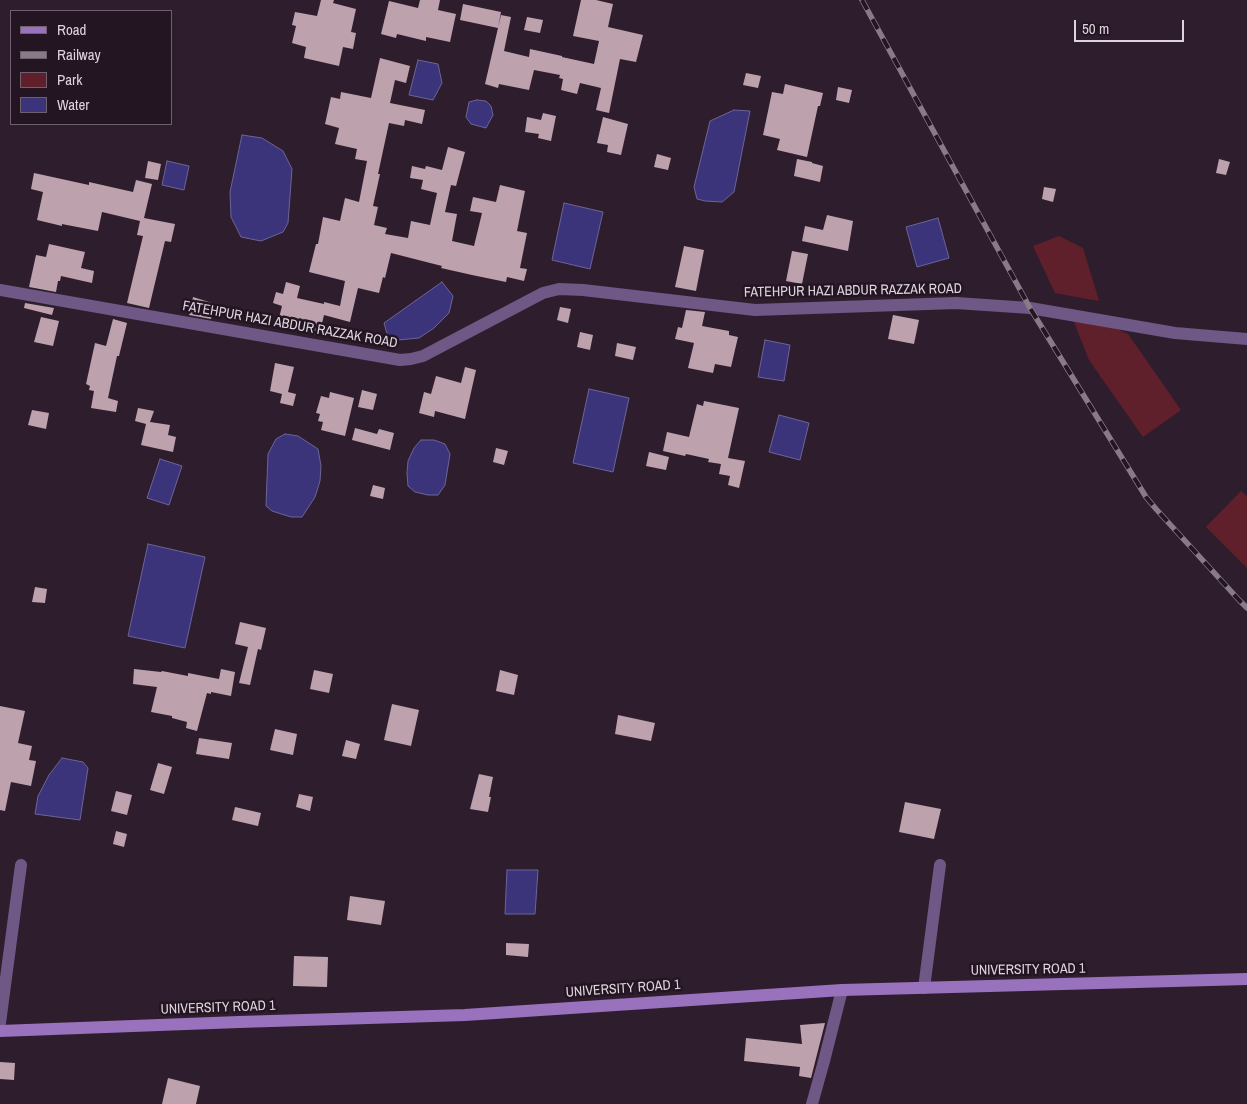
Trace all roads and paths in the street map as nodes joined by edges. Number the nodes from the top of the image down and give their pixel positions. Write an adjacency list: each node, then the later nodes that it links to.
1 (0, 290): 2 (street, FATEHPUR HAZI ABDUR RAZZAK ROAD)
2 (1247, 338)
3 (20, 865): 8 (street)
4 (940, 865): 6 (street)
5 (1247, 979): 6 (main road, UNIVERSITY ROAD 1)
6 (924, 988): 7 (main road, UNIVERSITY ROAD 1)
7 (842, 990): 9 (main road, UNIVERSITY ROAD 1); 10 (street)
8 (0, 1023)
9 (0, 1031)
10 (812, 1104)

